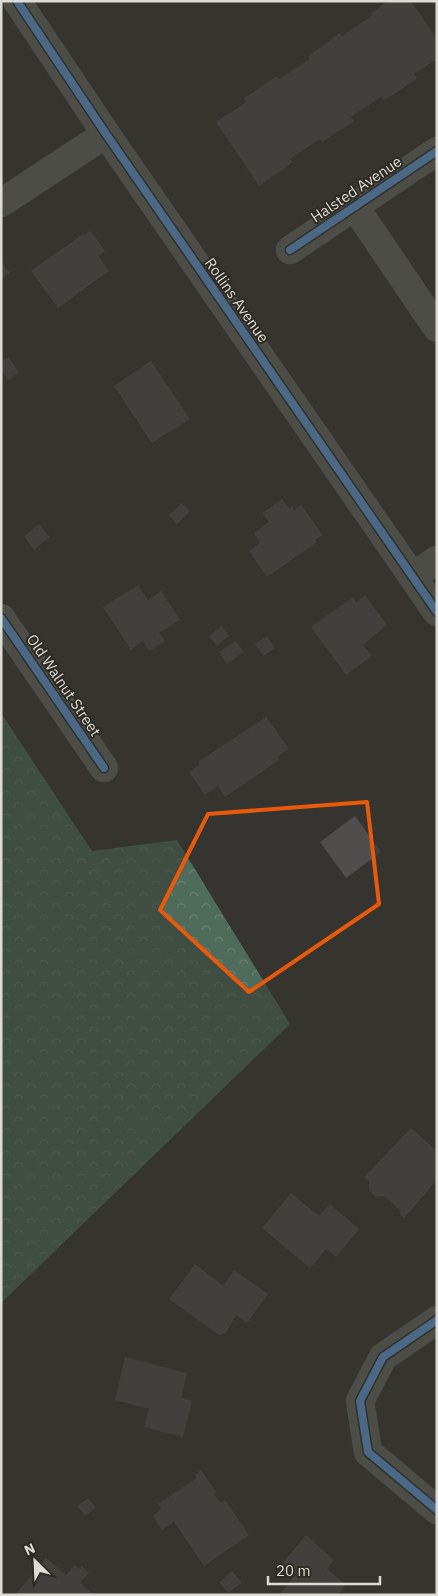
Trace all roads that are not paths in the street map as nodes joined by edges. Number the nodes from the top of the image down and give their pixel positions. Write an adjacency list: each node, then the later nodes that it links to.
1 (17, 1): 2 (street, Rollins Avenue)
2 (106, 134): 4 (street); 9 (street, Rollins Avenue)
3 (437, 152): 5 (street, Halsted Avenue)
4 (1, 203)
5 (355, 207): 6 (street, Halsted Avenue); 7 (street)
6 (290, 250)
7 (437, 328)
8 (437, 560): 9 (street)
9 (413, 576): 10 (street, Rollins Avenue)
10 (437, 612)
11 (1, 618): 12 (street, Old Walnut Street)
12 (104, 768)
13 (437, 1320): 14 (street)
14 (437, 1510)

